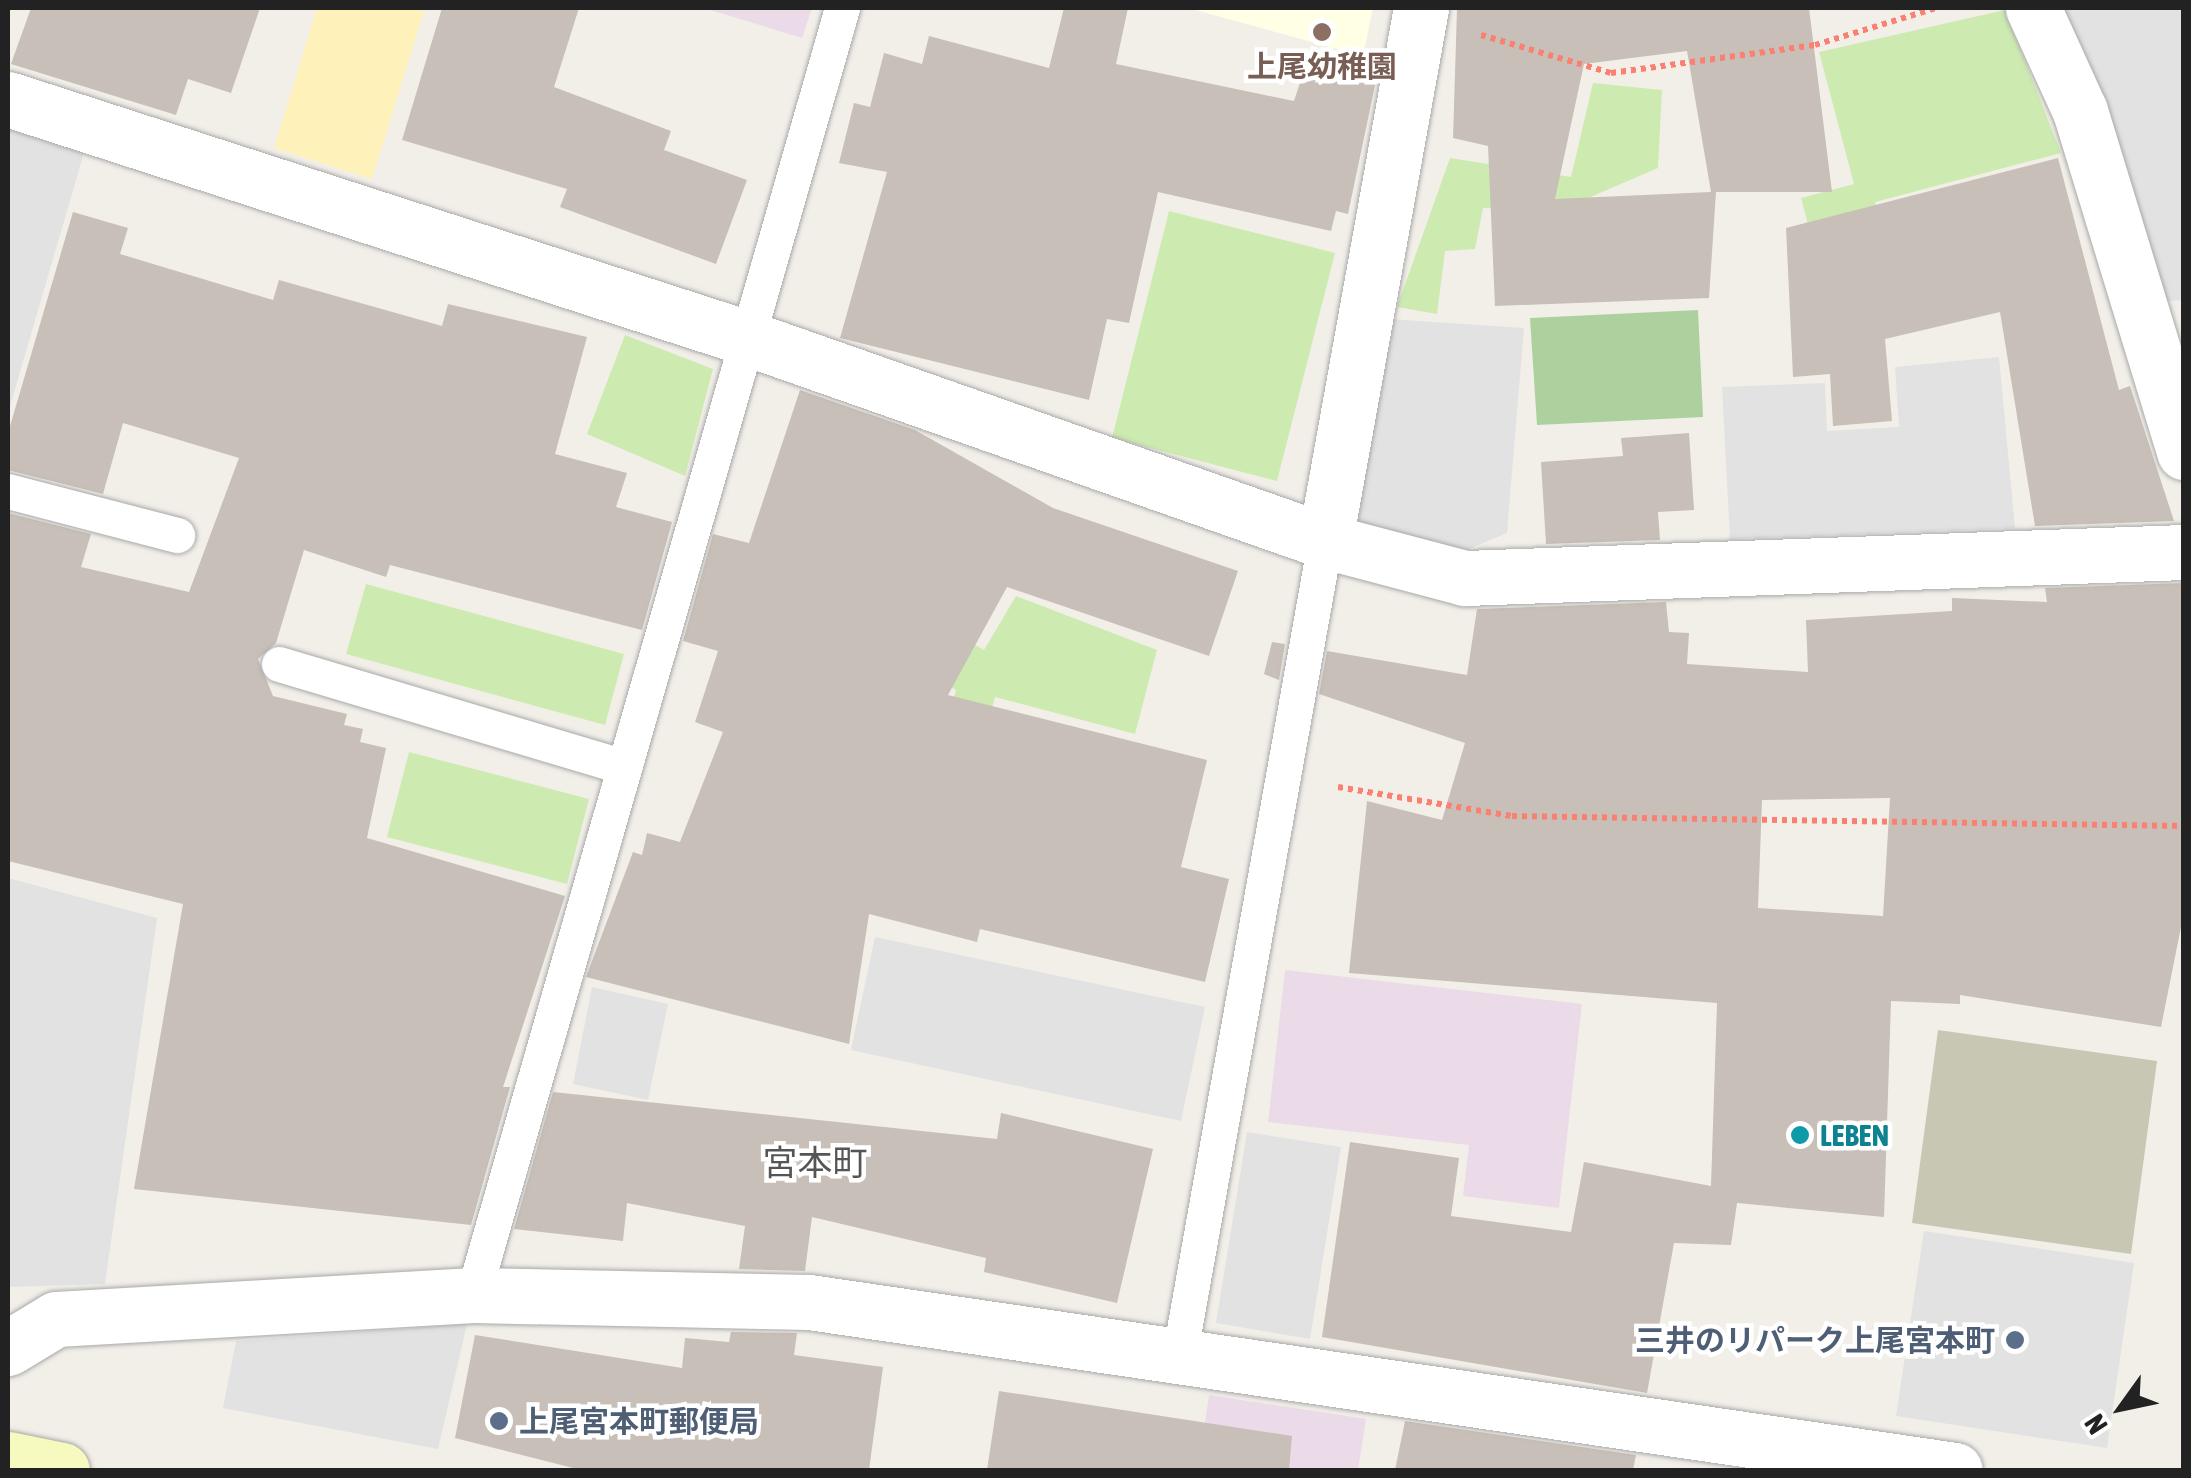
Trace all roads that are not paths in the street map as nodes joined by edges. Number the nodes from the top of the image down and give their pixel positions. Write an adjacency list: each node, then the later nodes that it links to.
1 (842, 8): 5 (lane)
2 (2033, 8): 6 (street)
3 (1420, 12): 9 (street)
4 (8, 98): 5 (street)
5 (744, 337): 9 (street); 12 (lane)
6 (2184, 452)
7 (8, 492): 8 (lane)
8 (177, 535)
9 (1325, 542): 10 (street); 15 (lane)
10 (2184, 552)
11 (280, 664): 12 (lane)
12 (621, 766): 13 (lane)
13 (473, 1295): 14 (street); 15 (street)
14 (8, 1348)
15 (1180, 1352): 18 (street)
16 (8, 1460): 17 (main road)
17 (62, 1470)
18 (1955, 1470)

